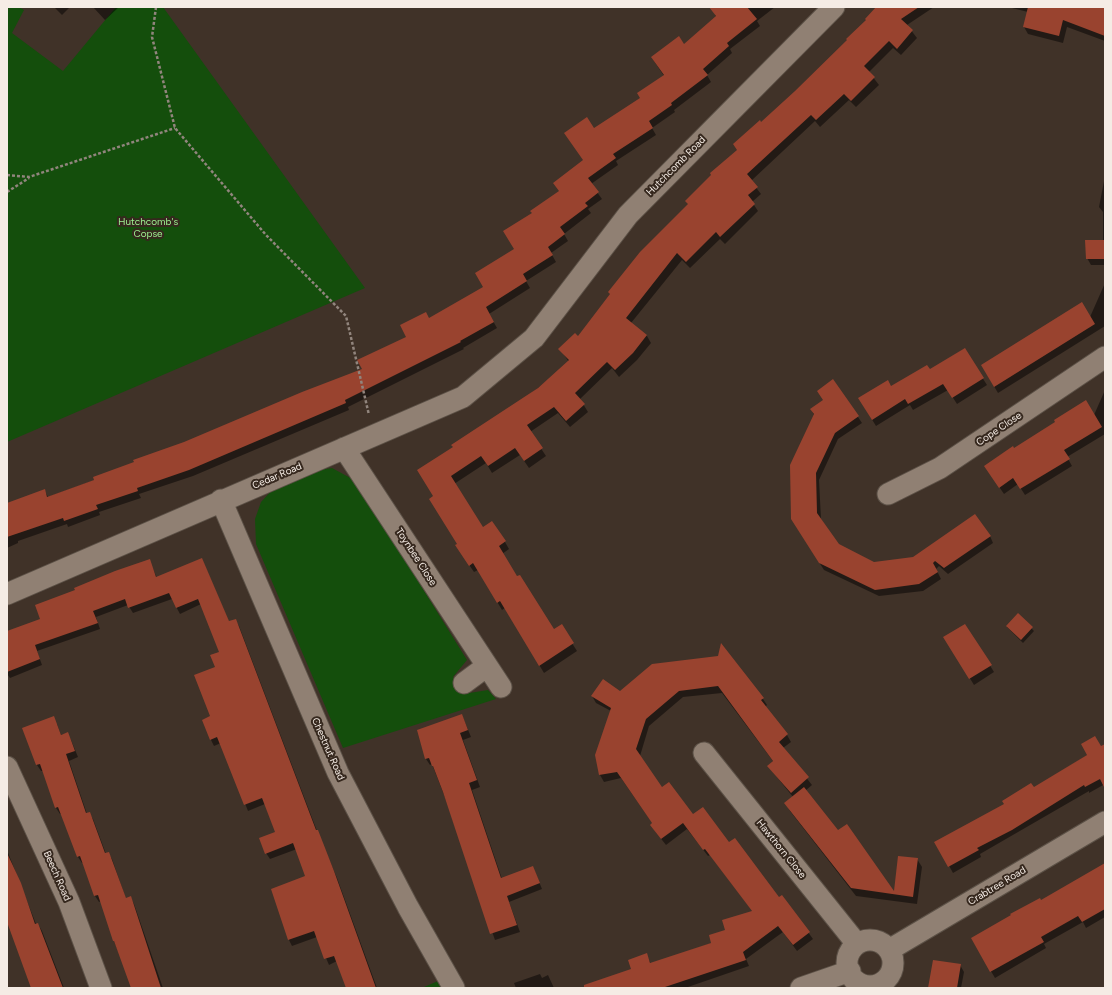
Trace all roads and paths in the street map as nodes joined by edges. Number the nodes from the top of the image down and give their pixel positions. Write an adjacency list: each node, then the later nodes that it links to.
1 (156, 7): 3 (path)
2 (834, 7): 7 (street, Hutchcomb Road)
3 (175, 128): 5 (path); 9 (path)
4 (7, 175): 5 (path)
5 (29, 177): 6 (path)
6 (7, 192)
7 (534, 338): 9 (street, Cedar Road)
8 (1105, 357): 11 (street, Cope Close)
9 (373, 435): 10 (street, Cedar Road)
10 (344, 448): 12 (street, Cedar Road); 14 (street, Toynbee Close)
11 (888, 494)
12 (221, 500): 13 (street, Cedar Road); 25 (street, Chestnut Road)
13 (7, 594)
14 (487, 666): 15 (street); 16 (street, Toynbee Close)
15 (464, 683)
16 (501, 687)
17 (704, 753): 20 (street, Hawthorn Close)
18 (7, 767): 24 (street, Beech Road)
19 (1105, 822): 21 (street, Crabtree Road)
20 (857, 944): 21 (street); 22 (street)
21 (889, 950): 23 (street)
22 (850, 971): 23 (street); 26 (street)
23 (876, 986)
24 (101, 988)
25 (454, 988)
26 (801, 988)

